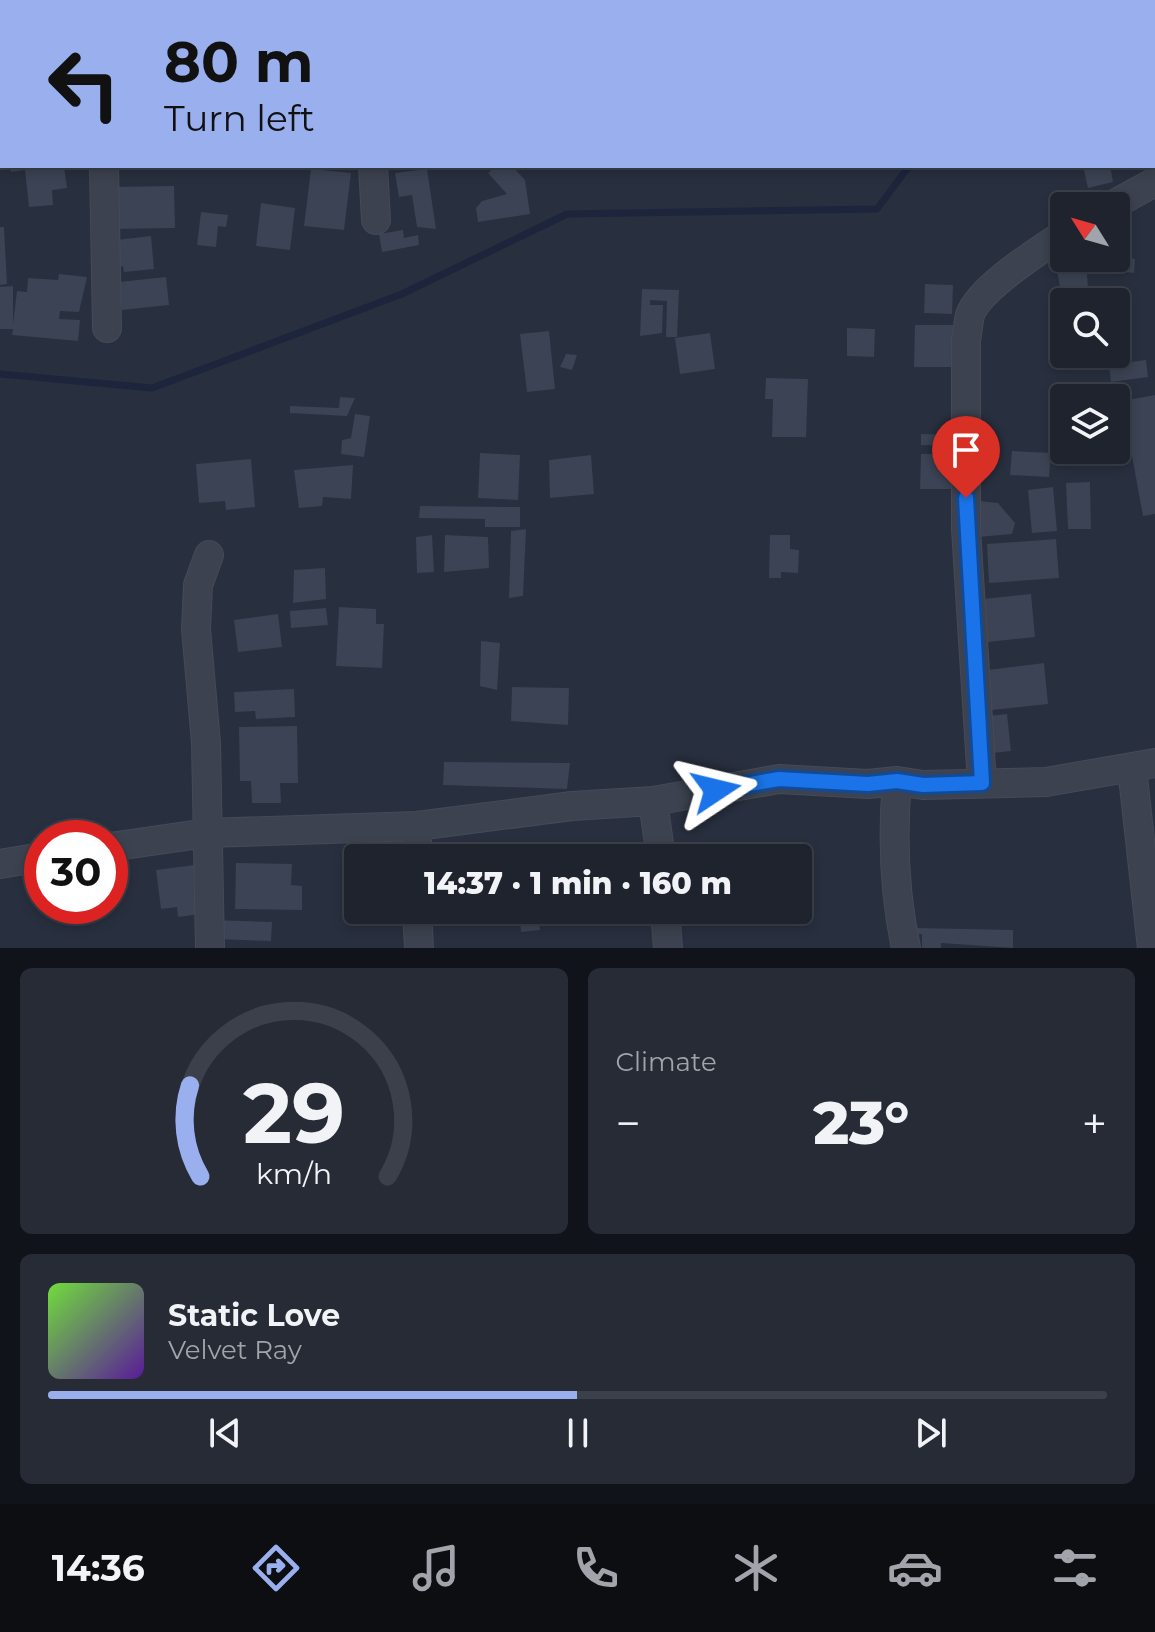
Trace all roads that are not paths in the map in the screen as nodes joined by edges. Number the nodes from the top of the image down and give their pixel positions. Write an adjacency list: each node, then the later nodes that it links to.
1 (104, 168): 7 (street)
2 (373, 168): 5 (street)
3 (1155, 182): 4 (street)
4 (1130, 196)
5 (376, 220)
6 (1050, 244): 11 (street)
7 (107, 328)
8 (209, 555): 14 (street)
9 (1144, 766): 11 (street); 26 (street)
10 (897, 781): 11 (street); 12 (street); 25 (street)
11 (982, 783)
12 (653, 801): 13 (street); 17 (street)
13 (417, 826): 14 (street); 16 (street)
14 (207, 833): 15 (street); 22 (street)
15 (128, 844)
16 (417, 844)
17 (659, 844)
18 (24, 860): 19 (street)
19 (0, 864)
20 (418, 924): 23 (street)
21 (666, 924): 24 (street)
22 (210, 948)
23 (419, 948)
24 (668, 948)
25 (906, 948)
26 (1152, 948)

